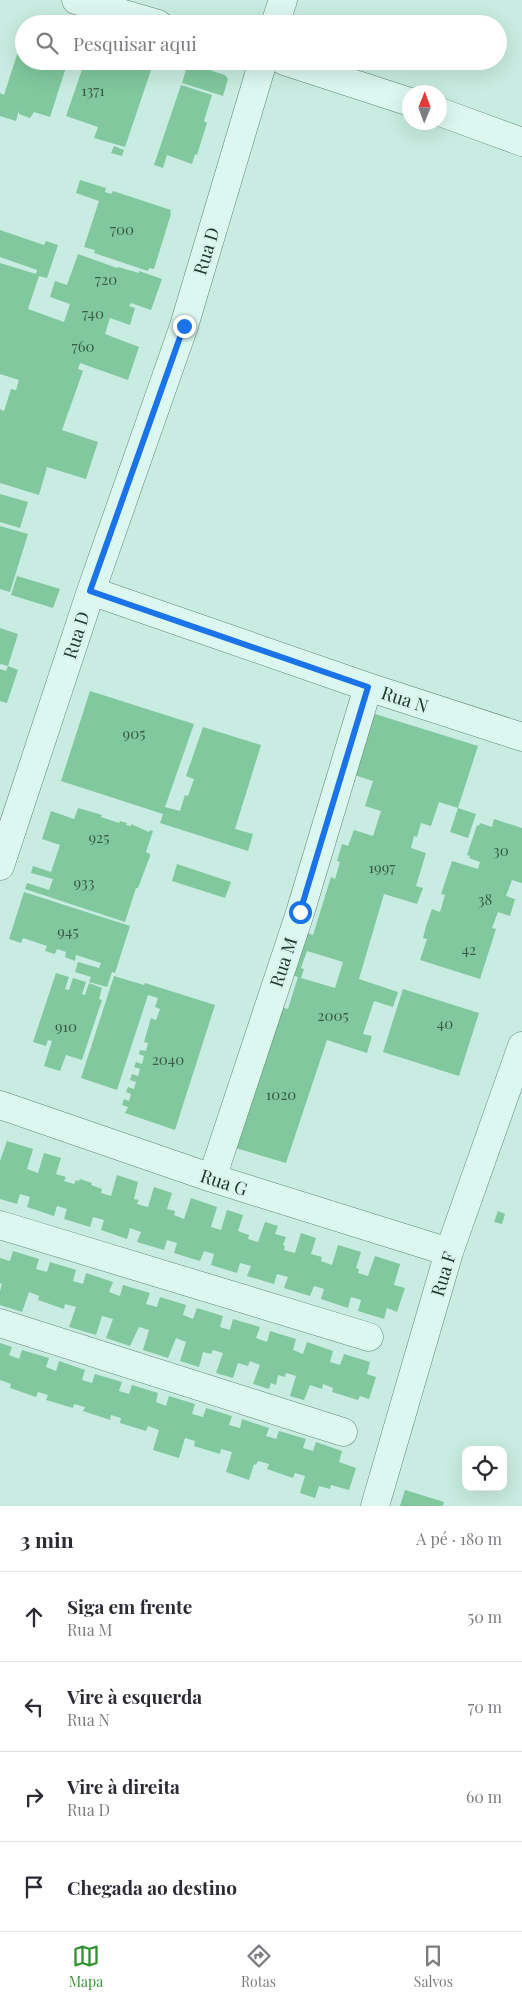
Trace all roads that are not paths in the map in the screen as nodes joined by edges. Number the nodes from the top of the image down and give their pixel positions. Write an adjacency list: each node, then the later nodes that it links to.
1 (76, 0): 3 (street)
2 (282, 0): 4 (street)
3 (127, 15)
4 (278, 15)
5 (260, 70): 10 (street, Rua D)
6 (312, 70): 7 (street)
7 (402, 99)
8 (447, 115): 9 (street)
9 (522, 142)
10 (90, 591): 11 (street, Rua N); 13 (street, Rua D)
11 (368, 687): 12 (street, Rua N); 16 (street, Rua M)
12 (522, 737)
13 (0, 866)
14 (522, 1046): 18 (street, Rua F)
15 (0, 1105): 16 (street, Rua G)
16 (212, 1178): 18 (street, Rua G)
17 (0, 1224): 20 (street)
18 (449, 1252): 22 (street, Rua F)
19 (0, 1324): 21 (street)
20 (369, 1338)
21 (343, 1432)
22 (375, 1506)

